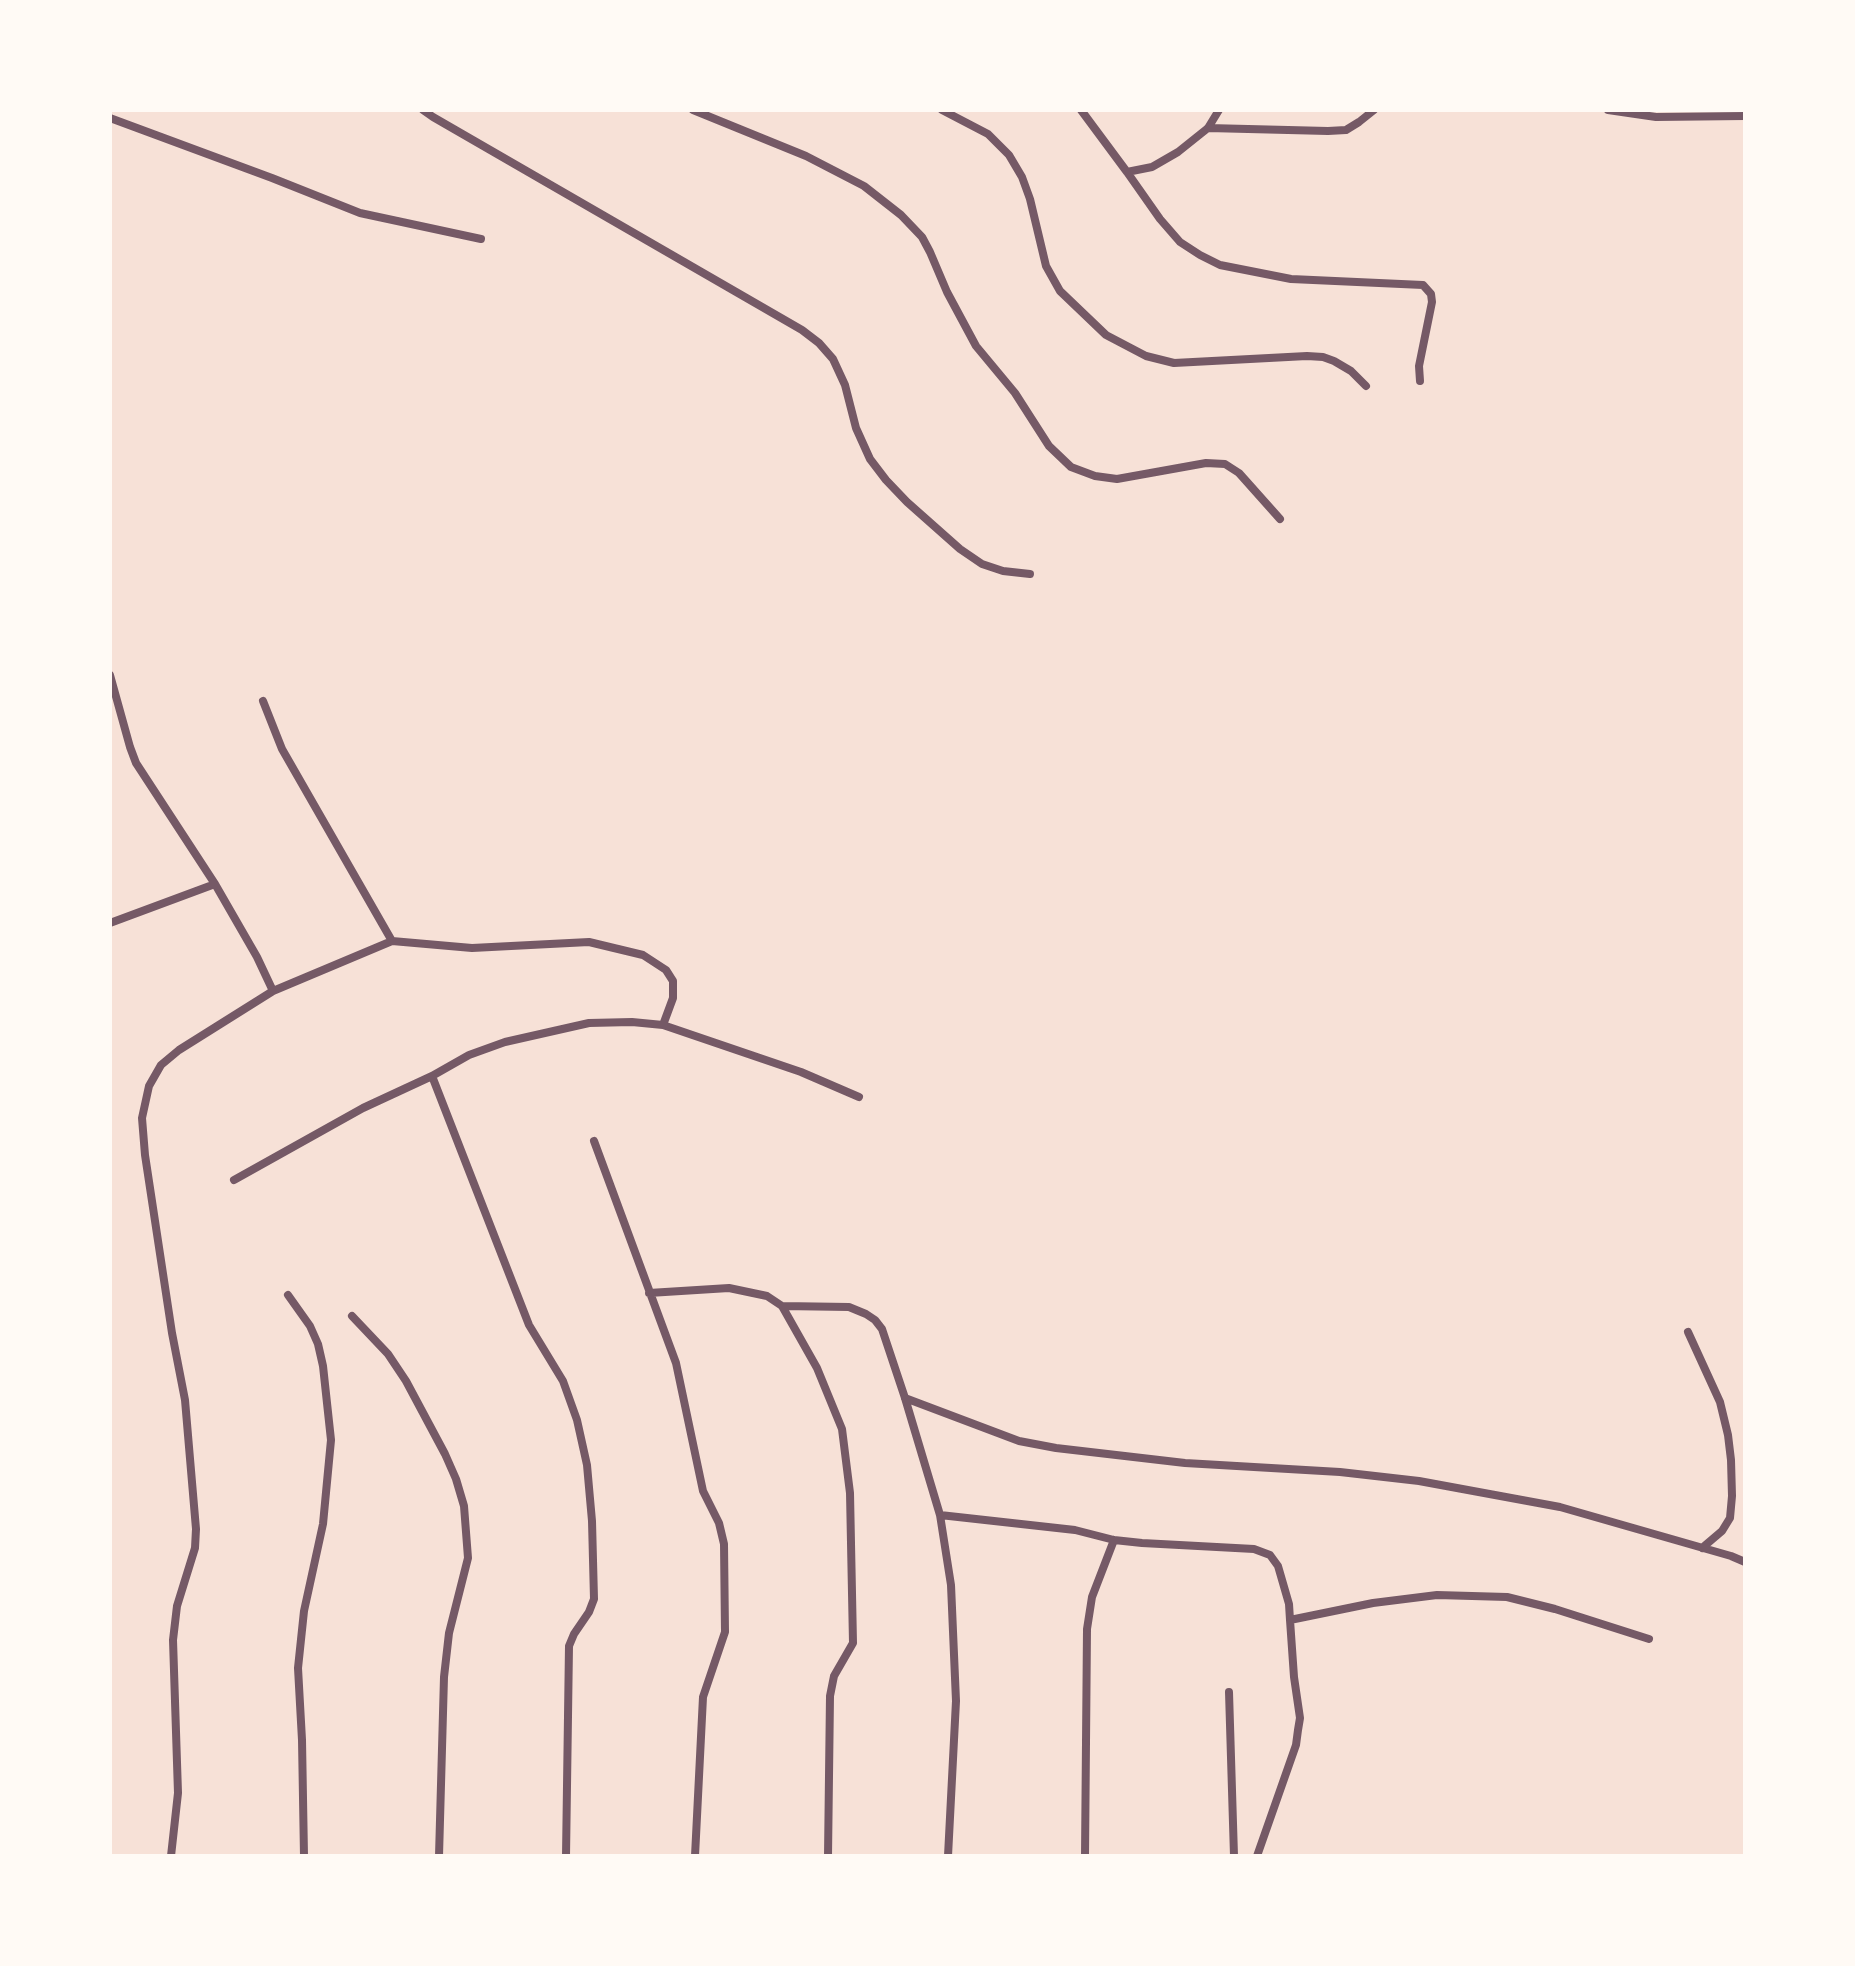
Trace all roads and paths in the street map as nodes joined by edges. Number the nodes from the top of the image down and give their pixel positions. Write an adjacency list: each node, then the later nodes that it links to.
1 (423, 110): 16 (street)
2 (693, 110): 15 (street)
3 (942, 110): 14 (street)
4 (1081, 110): 11 (street)
5 (1219, 110): 10 (street)
6 (1374, 110): 10 (street)
7 (1608, 110): 8 (street)
8 (1745, 116)
9 (110, 118): 12 (street)
10 (1208, 128): 11 (street)
11 (1127, 172): 13 (street)
12 (481, 239)
13 (1420, 381)
14 (1366, 386)
15 (1280, 519)
16 (1030, 574)
17 (110, 675): 19 (street)
18 (263, 701): 21 (street)
19 (215, 884): 20 (street); 22 (street)
20 (110, 923)
21 (392, 941): 22 (street); 23 (street)
22 (273, 991): 41 (street)
23 (663, 1025): 24 (street); 25 (street)
24 (432, 1076): 27 (street); 44 (street)
25 (859, 1097)
26 (594, 1141): 28 (street)
27 (234, 1180)
28 (649, 1293): 30 (street); 45 (street)
29 (288, 1295): 42 (street)
30 (782, 1306): 33 (street); 46 (street)
31 (352, 1316): 43 (street)
32 (1688, 1332): 36 (street)
33 (905, 1398): 34 (street); 36 (street)
34 (940, 1515): 35 (street); 47 (street)
35 (1114, 1540): 38 (street); 48 (street)
36 (1702, 1548): 37 (street)
37 (1745, 1562)
38 (1290, 1620): 39 (street); 50 (street)
39 (1649, 1639)
40 (1229, 1692): 49 (street)
41 (171, 1856)
42 (304, 1856)
43 (439, 1856)
44 (566, 1856)
45 (695, 1856)
46 (828, 1856)
47 (948, 1856)
48 (1085, 1856)
49 (1234, 1856)
50 (1257, 1856)

